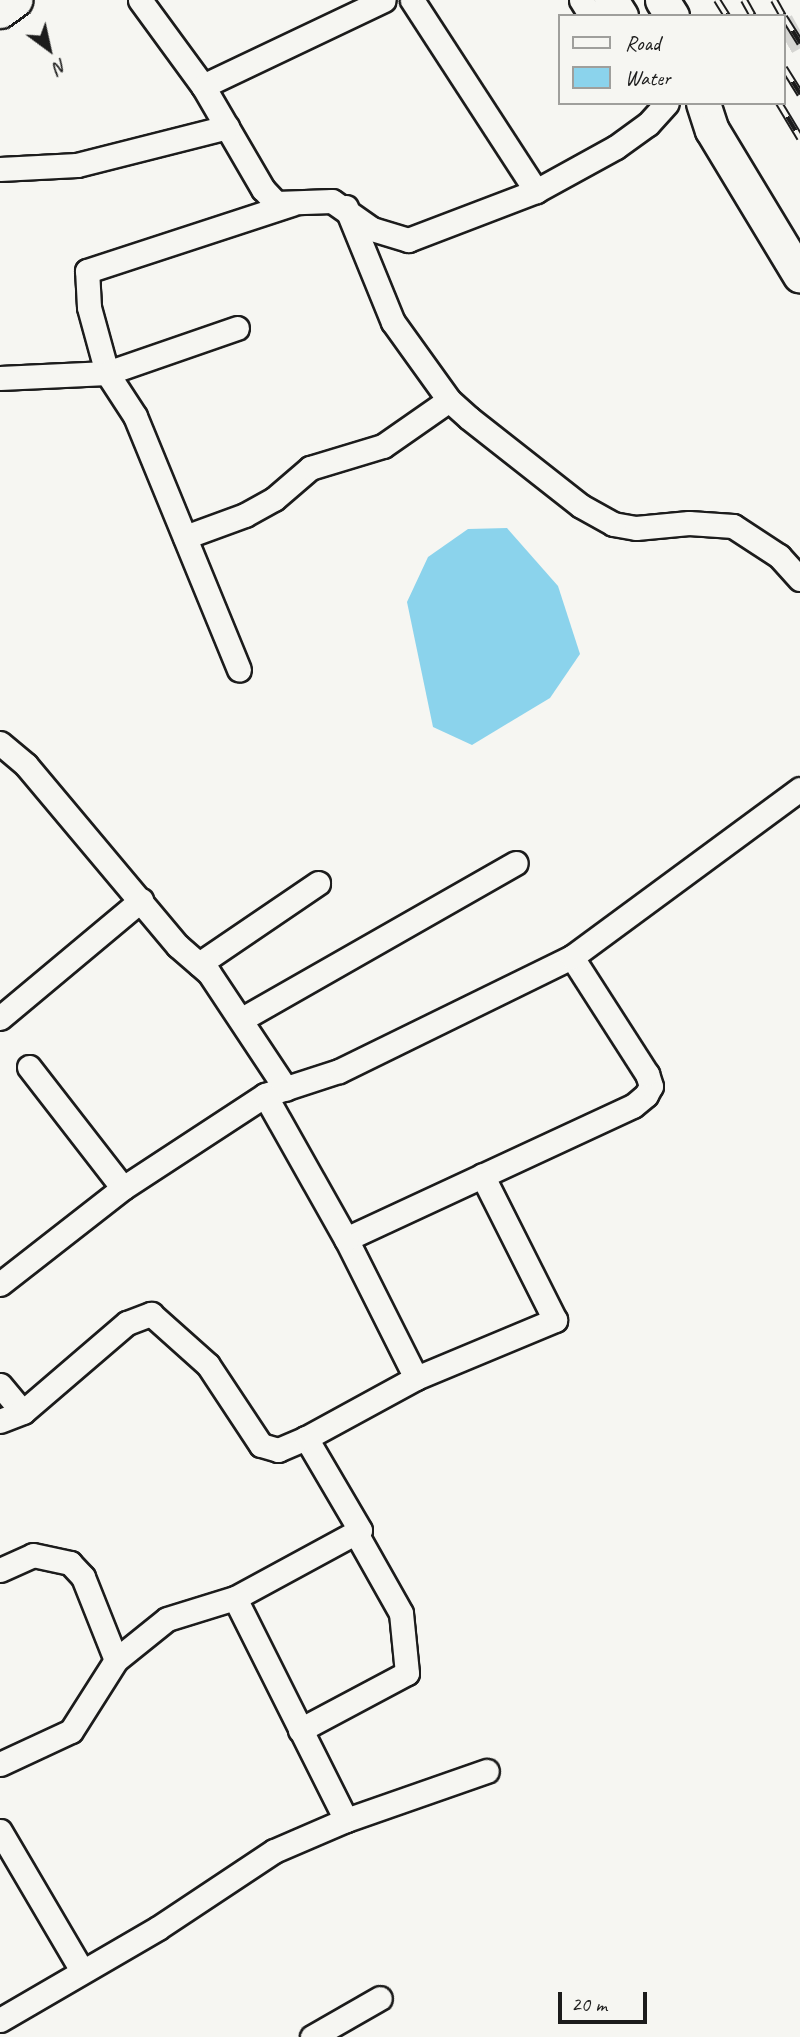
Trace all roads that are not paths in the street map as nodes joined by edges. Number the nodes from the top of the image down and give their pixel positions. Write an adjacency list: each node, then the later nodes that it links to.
1 (15, 0): 5 (street)
2 (140, 0): 6 (street)
3 (384, 0): 6 (street)
4 (412, 0): 12 (street)
5 (0, 11)
6 (203, 86): 10 (street)
7 (665, 105): 12 (street)
8 (688, 105): 9 (street)
9 (707, 117): 15 (street)
10 (227, 127): 11 (street); 13 (street)
11 (0, 169)
12 (536, 191): 14 (street)
13 (292, 204): 14 (street); 17 (street)
14 (346, 207): 19 (street)
15 (800, 276)
16 (237, 328): 17 (street)
17 (107, 373): 18 (street); 20 (street)
18 (0, 378)
19 (449, 400): 20 (street); 21 (street)
20 (185, 537): 22 (street)
21 (800, 579)
22 (239, 669)
23 (0, 743): 27 (street)
24 (800, 789): 28 (street)
25 (516, 863): 31 (street)
26 (318, 883): 29 (street)
27 (141, 901): 29 (street); 30 (street)
28 (572, 957): 33 (street); 34 (street)
29 (199, 964): 31 (street)
30 (0, 1018)
31 (242, 1019): 33 (street)
32 (29, 1068): 35 (street)
33 (276, 1092): 35 (street); 36 (street)
34 (482, 1175): 36 (street); 38 (street)
35 (122, 1188): 37 (street)
36 (346, 1239): 38 (street)
37 (0, 1284)
38 (416, 1378): 42 (street)
39 (0, 1385): 40 (street)
40 (23, 1412): 41 (street); 42 (street)
41 (0, 1422)
42 (306, 1438): 43 (street)
43 (357, 1535): 45 (street); 47 (street)
44 (0, 1570): 46 (street)
45 (235, 1598): 46 (street); 47 (street)
46 (116, 1660): 48 (street)
47 (300, 1730): 50 (street)
48 (0, 1764)
49 (487, 1771): 50 (street)
50 (346, 1820): 53 (street)
51 (0, 1831): 52 (street)
52 (9, 1866): 53 (street)
53 (81, 1969): 55 (street)
54 (380, 1998): 56 (street)
55 (0, 2020)
56 (312, 2037)

